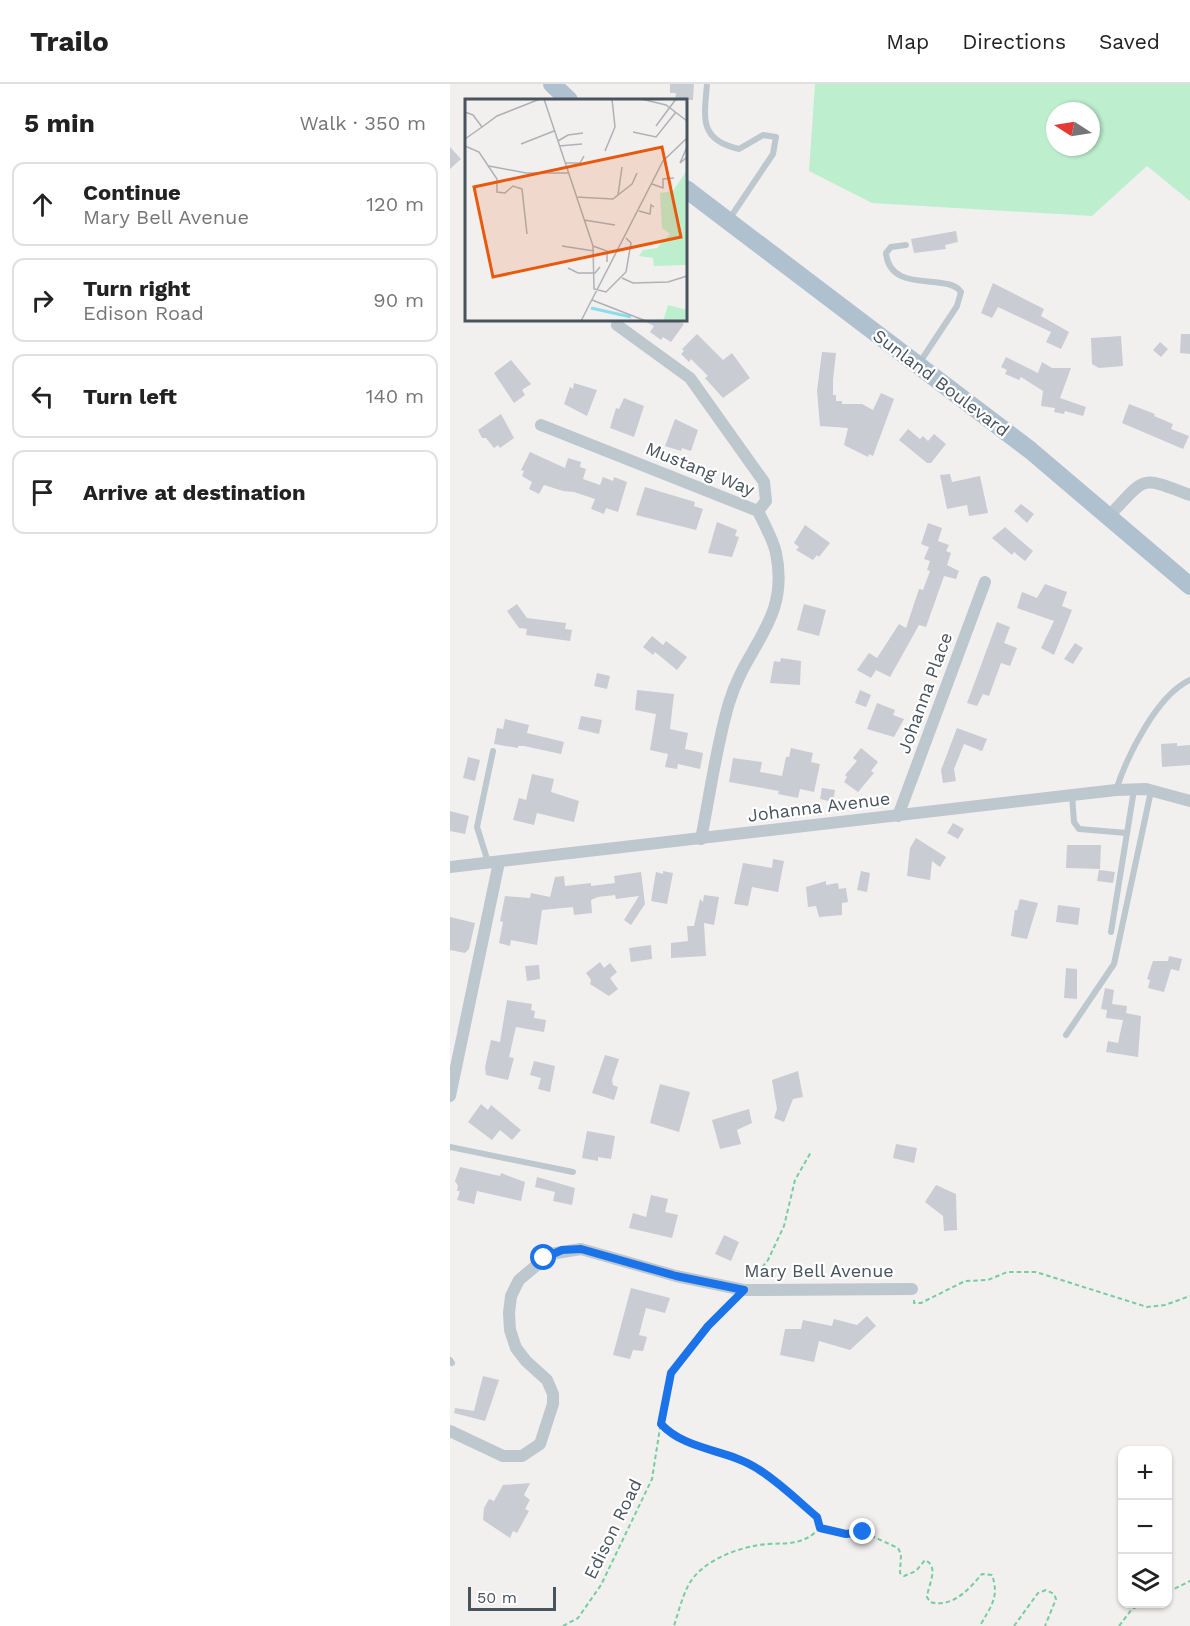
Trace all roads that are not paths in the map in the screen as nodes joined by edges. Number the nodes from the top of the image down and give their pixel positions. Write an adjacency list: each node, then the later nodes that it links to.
1 (552, 84): 3 (main road)
2 (707, 84): 5 (lane)
3 (568, 99)
4 (687, 190): 5 (main road, Sunland Boulevard)
5 (728, 221): 8 (main road, Sunland Boulevard)
6 (906, 246): 8 (lane)
7 (617, 325): 11 (street)
8 (918, 365): 12 (main road, Sunland Boulevard)
9 (541, 425): 11 (street, Mustang Way)
10 (1190, 495): 12 (street)
11 (758, 511): 24 (street, Mustang Way)
12 (1110, 515): 14 (main road, Sunland Boulevard)
13 (985, 582): 22 (street, Johanna Place)
14 (1190, 586)
15 (1190, 680): 17 (lane)
16 (493, 751): 25 (lane)
17 (1116, 790): 18 (street, Johanna Avenue); 20 (street, Johanna Avenue)
18 (1134, 790): 19 (street, Johanna Avenue); 23 (lane)
19 (1151, 791): 21 (street, Johanna Avenue); 28 (lane)
20 (1072, 795): 22 (street, Johanna Avenue); 23 (lane)
21 (1190, 801)
22 (898, 816): 24 (street, Johanna Avenue)
23 (1127, 833): 27 (lane)
24 (701, 839): 25 (street, Johanna Avenue)
25 (494, 862): 26 (street, Johanna Avenue); 29 (street)
26 (450, 867)
27 (1111, 932)
28 (1066, 1035)
29 (450, 1096)
30 (450, 1147): 31 (lane)
31 (573, 1172)
32 (912, 1289): 33 (street, Mary Bell Avenue)
33 (450, 1431)

